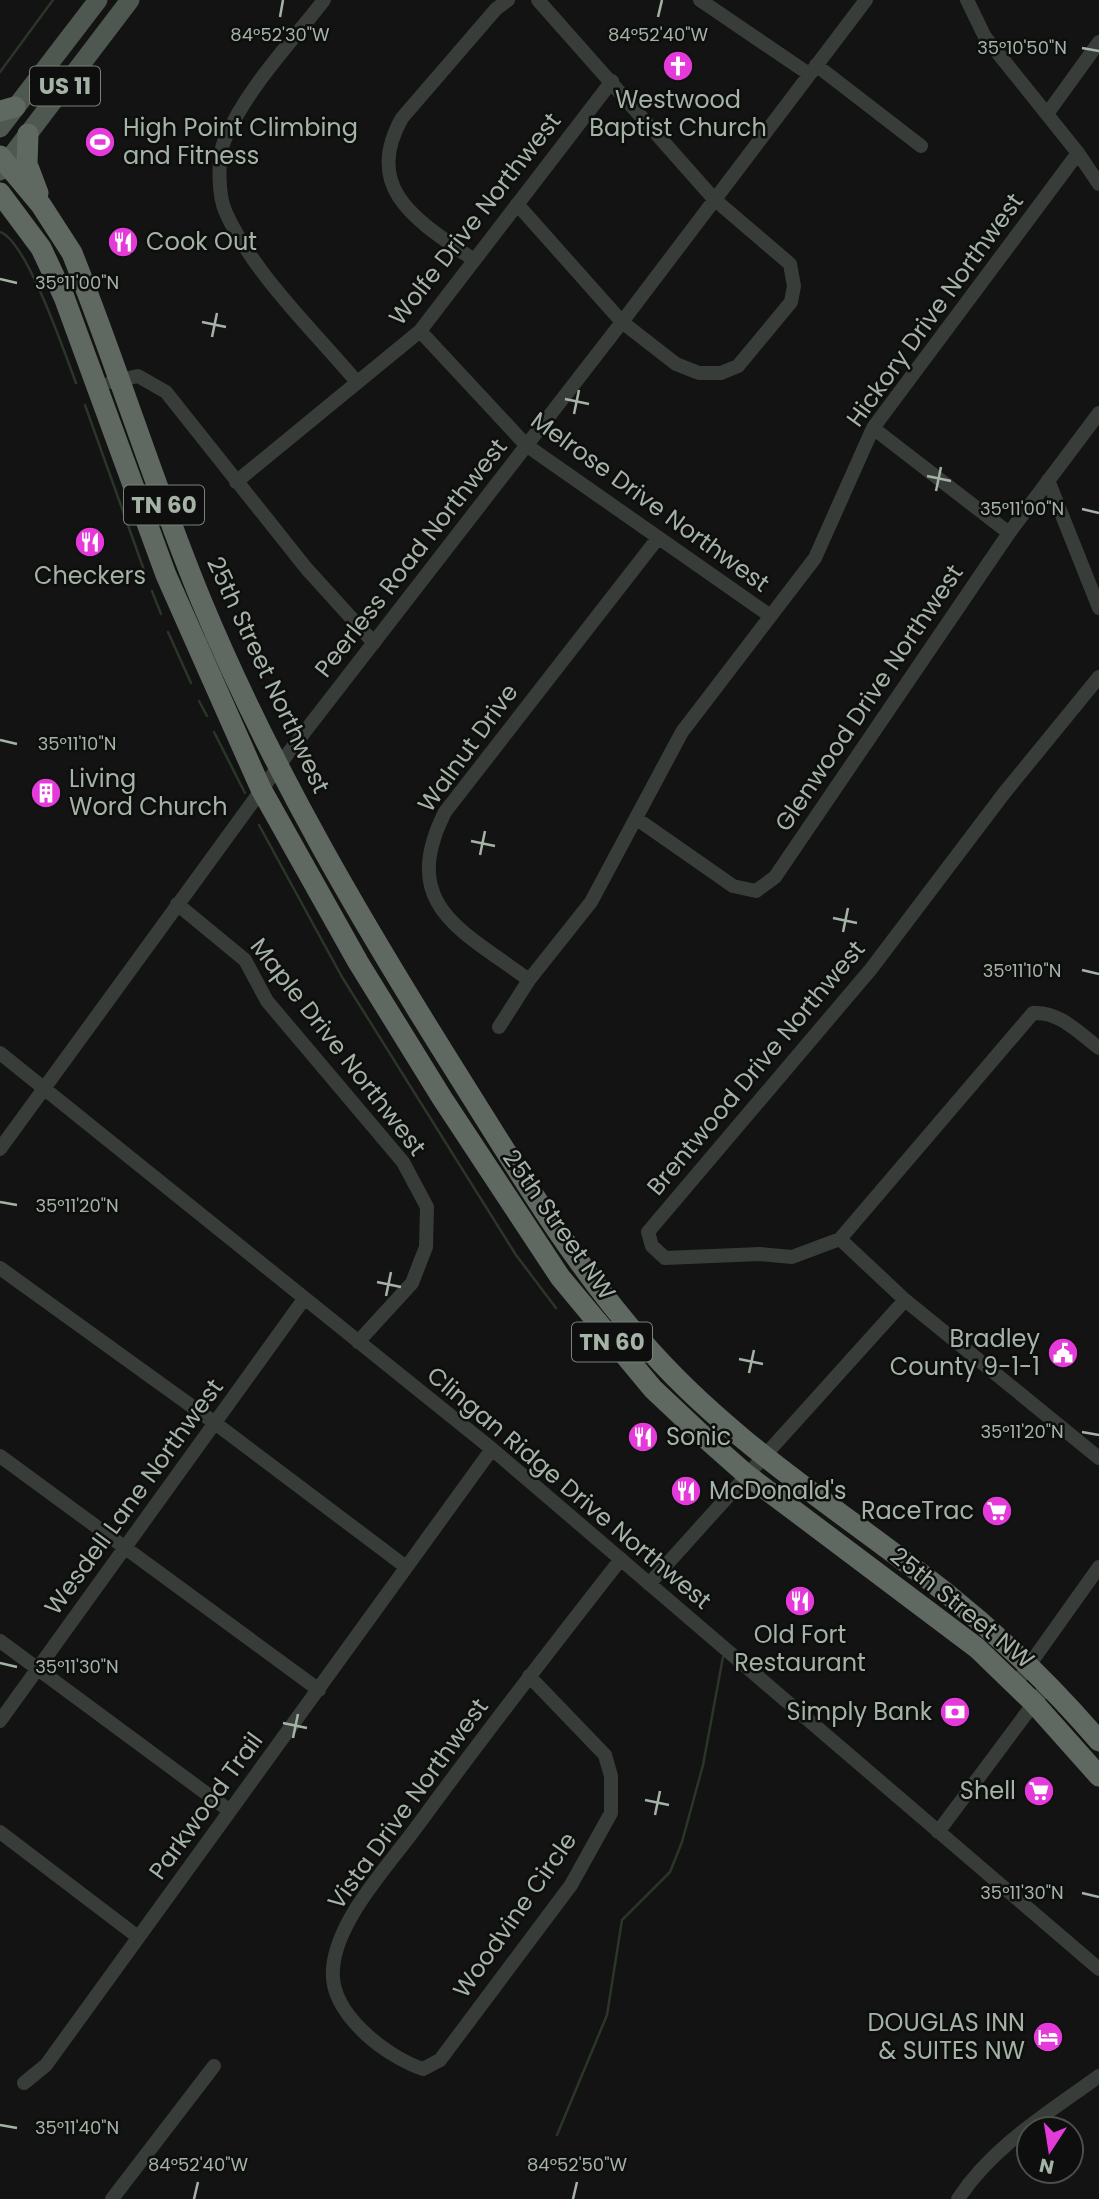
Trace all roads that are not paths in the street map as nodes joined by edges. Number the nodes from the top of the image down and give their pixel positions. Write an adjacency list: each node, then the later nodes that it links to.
1 (97, 0): 9 (street); 13 (main road, US 11)
2 (130, 0): 9 (main road, US 11)
3 (324, 0): 31 (street)
4 (508, 0): 27 (street)
5 (538, 0): 12 (street)
6 (700, 0): 11 (street)
7 (866, 0): 11 (street, Peerless Road Northwest)
8 (967, 0): 14 (street)
9 (118, 16): 16 (main road, US 11)
10 (1099, 41): 14 (street)
11 (813, 70): 17 (street); 22 (street, Peerless Road Northwest)
12 (612, 81): 22 (street); 23 (street, Wolfe Drive Northwest)
13 (8, 109): 15 (main road, US 11)
14 (1047, 114): 18 (street)
15 (0, 128)
16 (28, 134): 19 (main road, US 11); 24 (highway)
17 (920, 146)
18 (1079, 153): 20 (street); 34 (street, Hickory Drive Northwest)
19 (2, 164): 24 (highway, 25th Street Northwest / TN 60)
20 (1099, 184)
21 (0, 193): 26 (highway, 25th Street Northwest / TN 60)
22 (714, 200): 28 (street, Peerless Road Northwest); 28 (street)
23 (517, 204): 27 (street, Wolfe Drive Northwest); 28 (street)
24 (41, 205): 30 (highway, 25th Street Northwest / TN 60)
25 (0, 216): 26 (highway)
26 (24, 222): 32 (highway, 25th Street Northwest / TN 60)
27 (474, 260): 29 (street, Wolfe Drive Northwest)
28 (622, 322): 35 (street, Peerless Road Northwest)
29 (420, 331): 31 (street, Wolfe Drive Northwest); 35 (street, Melrose Drive Northwest)
30 (120, 379): 32 (street); 37 (street); 44 (highway, 25th Street Northwest / TN 60)
31 (356, 381): 37 (street, Wolfe Drive Northwest)
32 (96, 386): 45 (highway, 25th Street Northwest / TN 60)
33 (1099, 413): 36 (street, Glenwood Drive Northwest)
34 (873, 428): 38 (street); 41 (street, Hickory Drive Northwest)
35 (526, 445): 39 (street, Melrose Drive Northwest); 42 (street, Peerless Road Northwest)
36 (1048, 480): 38 (street, Glenwood Drive Northwest); 40 (street)
37 (236, 482): 42 (street)
38 (1009, 533): 46 (street, Glenwood Drive Northwest)
39 (658, 538): 41 (street, Melrose Drive Northwest); 49 (street, Walnut Drive)
40 (1099, 608)
41 (769, 615): 46 (street, Hickory Drive Northwest)
42 (374, 643): 44 (street, Peerless Road Northwest)
43 (1099, 677): 55 (street, Brentwood Drive Northwest)
44 (278, 766): 45 (street, Peerless Road Northwest); 48 (highway, 25th Street Northwest / TN 60)
45 (261, 789): 47 (street, Peerless Road Northwest); 65 (highway, 25th Street NW / TN 60)
46 (637, 819): 49 (street, Hickory Drive Northwest)
47 (177, 904): 53 (street, Peerless Road Northwest); 59 (street, Maple Drive Northwest)
48 (358, 910): 63 (highway, 25th Street NW / TN 60)
49 (529, 980): 50 (street, Hickory Drive Northwest)
50 (499, 1027)
51 (1099, 1048): 55 (street)
52 (0, 1053): 53 (street, Clingan Ridge Drive Northwest)
53 (44, 1089): 54 (street, Peerless Road Northwest); 57 (street, Clingan Ridge Drive Northwest)
54 (0, 1149)
55 (840, 1239): 58 (street)
56 (0, 1268): 60 (street)
57 (304, 1299): 59 (street, Clingan Ridge Drive Northwest); 60 (street, Wesdell Lane Northwest)
58 (905, 1300): 63 (street); 64 (street)
59 (358, 1342): 61 (street, Clingan Ridge Drive Northwest)
60 (215, 1423): 66 (street, Wesdell Lane Northwest); 68 (street)
61 (492, 1450): 67 (street, Clingan Ridge Drive Northwest); 68 (street, Parkwood Trail)
62 (0, 1456): 66 (street)
63 (763, 1457): 65 (street); 72 (highway, 25th Street NW / TN 60)
64 (1099, 1458)
65 (747, 1475): 70 (street); 76 (highway, 25th Street NW / TN 60)
66 (126, 1547): 73 (street, Wesdell Lane Northwest); 77 (street)
67 (621, 1559): 70 (street, Clingan Ridge Drive Northwest); 74 (street, Vista Drive Northwest)
68 (406, 1567): 77 (street, Parkwood Trail)
69 (1099, 1567): 72 (street)
70 (649, 1584): 84 (street, Clingan Ridge Drive Northwest)
71 (0, 1641): 73 (street)
72 (1029, 1663): 75 (highway, 25th Street NW / TN 60); 76 (street)
73 (38, 1668): 79 (street, Wesdell Lane Northwest); 82 (street)
74 (529, 1676): 88 (street, Woodvine Circle); 88 (street, Vista Drive Northwest)
75 (1049, 1683): 78 (street); 80 (highway, 25th Street NW / TN 60)
76 (1015, 1685): 78 (highway, 25th Street NW / TN 60)
77 (319, 1690): 82 (street, Parkwood Trail)
78 (1034, 1703): 81 (highway, 25th Street NW / TN 60); 84 (street)
79 (0, 1721)
80 (1099, 1741)
81 (1099, 1776)
82 (230, 1811): 85 (street, Parkwood Trail)
83 (0, 1832): 85 (street)
84 (938, 1832): 86 (street, Clingan Ridge Drive Northwest)
85 (138, 1937): 90 (street, Parkwood Trail)
86 (1099, 1969)
87 (214, 2066): 91 (street)
88 (422, 2069)
89 (1099, 2076): 92 (street)
90 (24, 2083)
91 (112, 2199)
92 (958, 2199)

